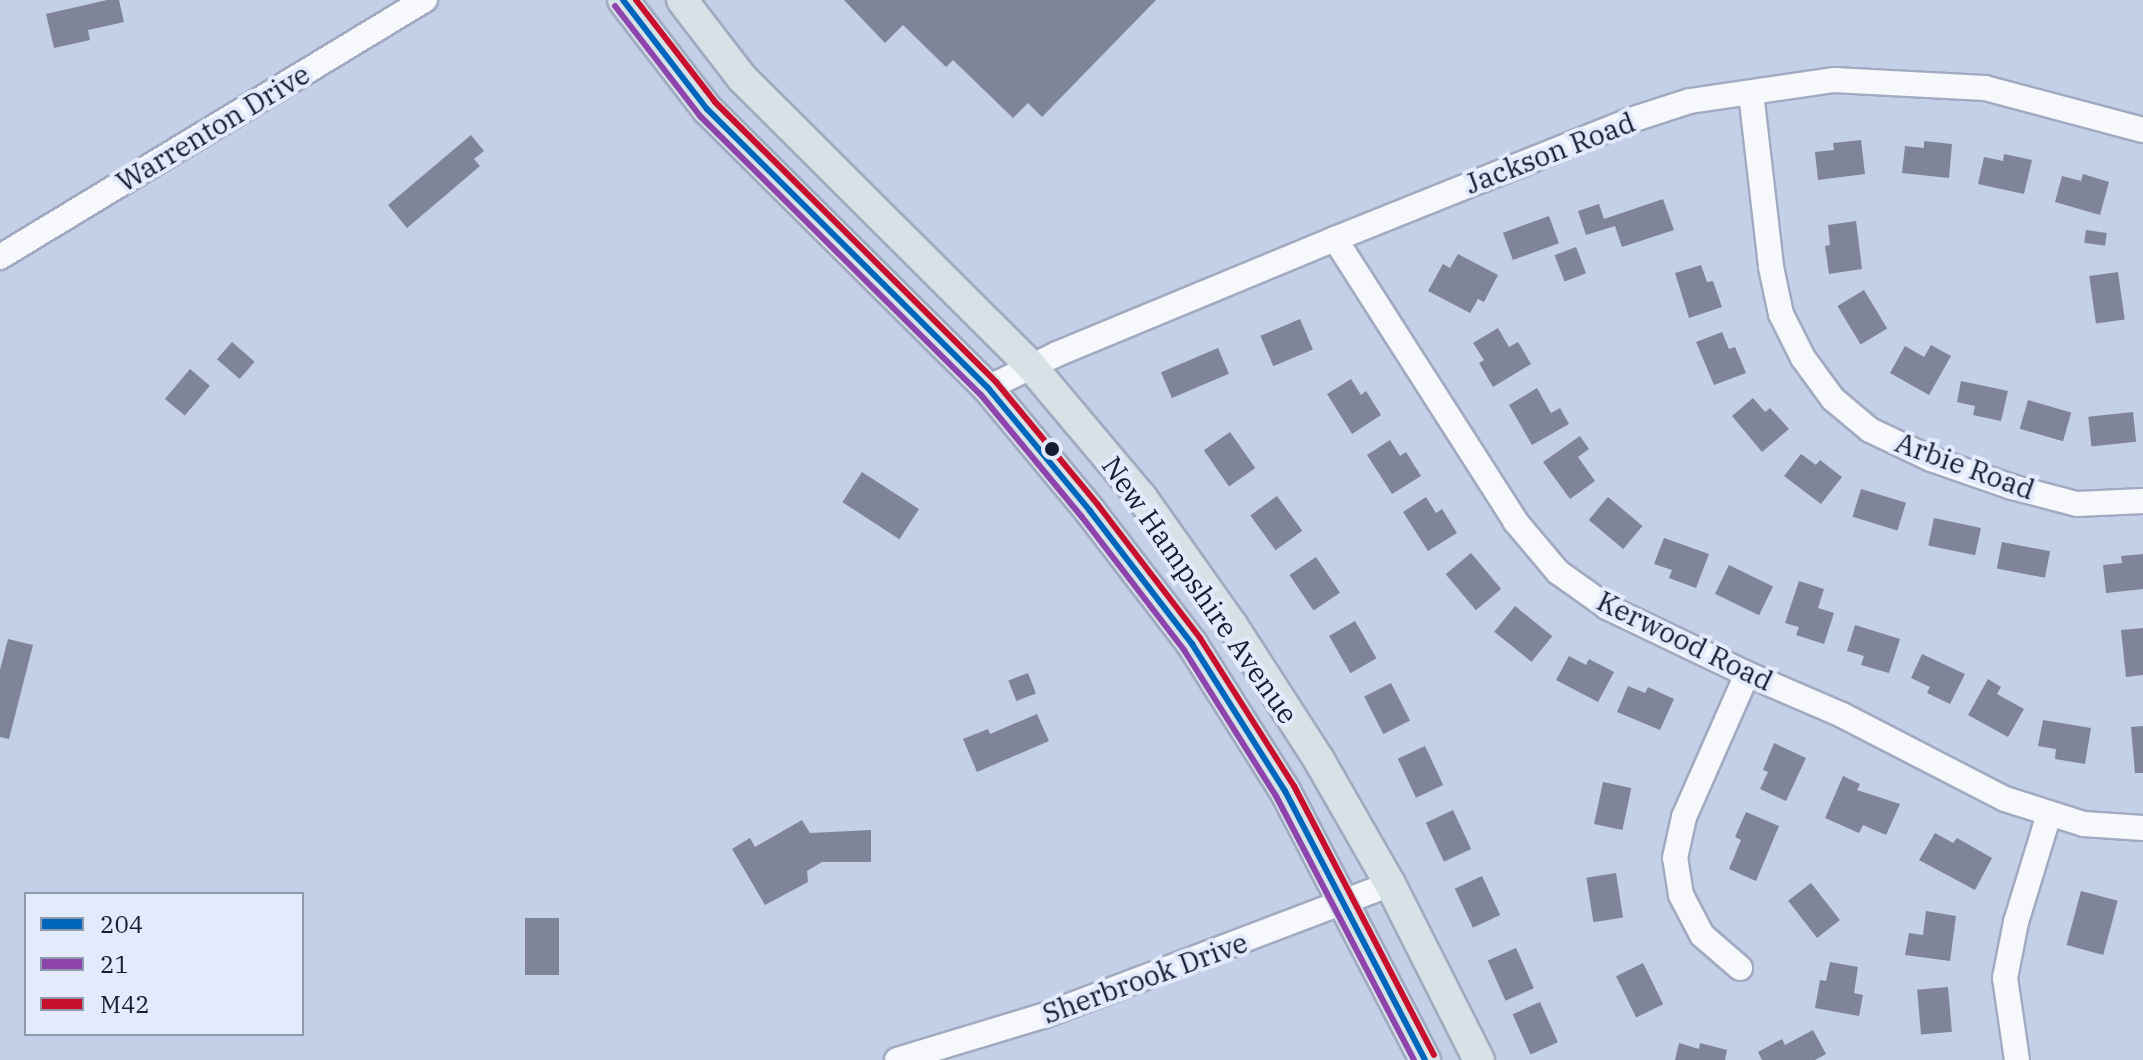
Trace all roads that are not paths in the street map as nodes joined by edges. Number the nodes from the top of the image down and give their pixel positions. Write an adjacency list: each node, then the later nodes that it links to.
1 (425, 0): 7 (street, Warrenton Drive)
2 (623, 0): 9 (main road, New Hampshire Avenue)
3 (682, 0): 8 (main road, New Hampshire Avenue)
4 (1751, 93): 5 (street, Jackson Road); 6 (street, Jackson Road); 10 (street, Arbie Road)
5 (2143, 130)
6 (1335, 239): 8 (street, Jackson Road); 11 (street, Kerwood Road)
7 (0, 257)
8 (1031, 366): 9 (street, Jackson Road); 14 (main road, New Hampshire Avenue)
9 (988, 388): 15 (main road, New Hampshire Avenue)
10 (2143, 501)
11 (1747, 674): 12 (street, Kerwood Road); 16 (street)
12 (2049, 814): 13 (street, Kerwood Road); 20 (street)
13 (2143, 828)
14 (1390, 884): 15 (street, Sherbrook Drive); 19 (main road, New Hampshire Avenue)
15 (1344, 902): 17 (street, Sherbrook Drive); 18 (main road, New Hampshire Avenue)
16 (1740, 968)
17 (897, 1060)
18 (1425, 1060)
19 (1479, 1060)
20 (2017, 1060)

